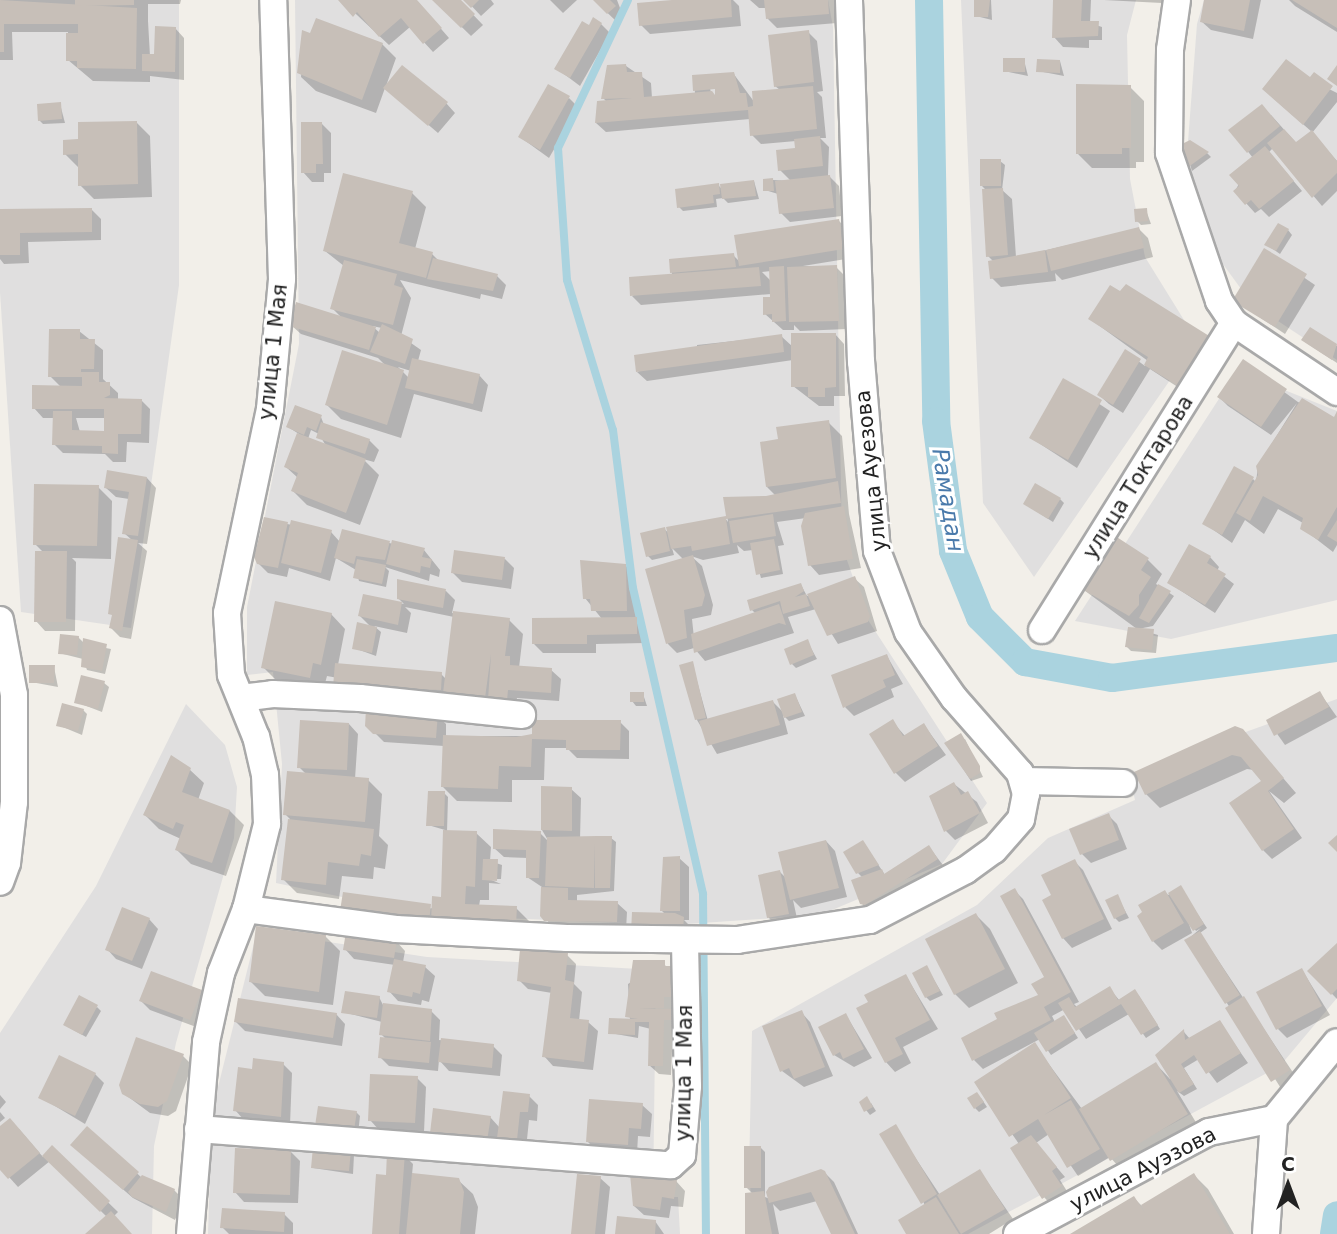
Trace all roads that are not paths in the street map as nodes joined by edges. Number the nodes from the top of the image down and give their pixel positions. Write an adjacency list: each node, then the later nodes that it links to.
1 (273, 0): 8 (street, улица 1 Мая)
2 (849, 0): 10 (street, улица Ауезова)
3 (1177, 0): 4 (street)
4 (1234, 323): 5 (street); 7 (street, улица Токтарова)
5 (1337, 391)
6 (0, 620): 12 (street)
7 (1042, 630)
8 (242, 698): 9 (street); 13 (street, улица 1 Мая)
9 (522, 715)
10 (1024, 781): 11 (street); 14 (street)
11 (1124, 783)
12 (0, 882)
13 (246, 909): 14 (street); 17 (street, улица 1 Мая)
14 (685, 941): 17 (street, улица 1 Мая)
15 (1337, 1042): 16 (street)
16 (1274, 1119): 19 (street, улица Ауэзова); 20 (street)
17 (198, 1129): 18 (street, улица 1 Мая)
18 (190, 1234)
19 (1017, 1234)
20 (1266, 1234)

